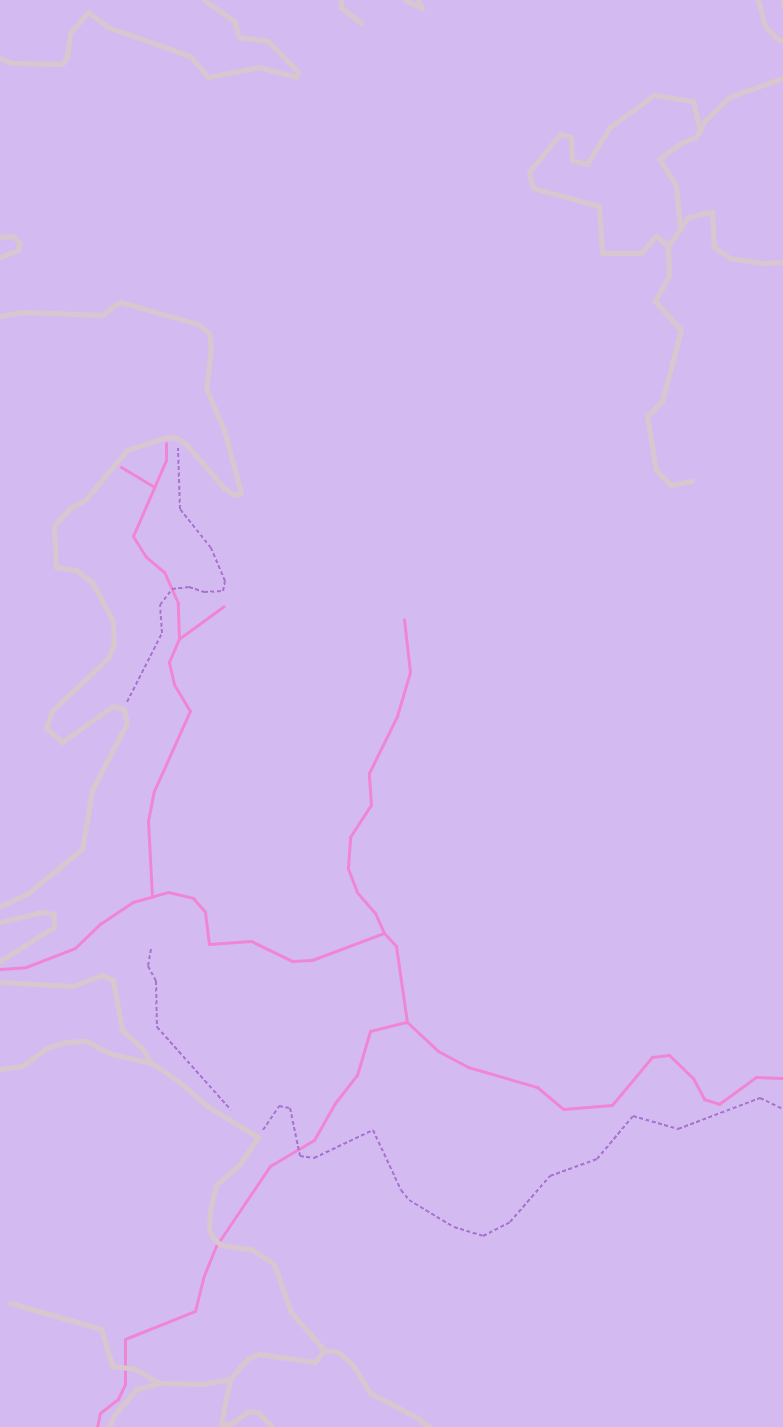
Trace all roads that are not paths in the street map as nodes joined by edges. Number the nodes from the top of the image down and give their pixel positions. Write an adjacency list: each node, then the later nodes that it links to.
1 (204, 0): 10 (lane)
2 (341, 0): 8 (lane)
3 (404, 0): 4 (lane)
4 (418, 0)
5 (758, 0): 9 (lane)
6 (783, 0): 7 (lane)
7 (783, 4)
8 (361, 23)
9 (783, 41)
10 (0, 58)
11 (783, 78): 12 (lane)
12 (700, 130): 13 (lane); 15 (lane)
13 (680, 229): 15 (lane); 17 (lane)
14 (0, 237): 16 (lane)
15 (668, 246): 19 (lane)
16 (0, 257)
17 (783, 262)
18 (0, 316): 20 (lane)
19 (692, 481)
20 (0, 906)
21 (0, 922): 22 (lane)
22 (0, 962)
23 (0, 982): 24 (lane)
24 (151, 1063): 25 (lane); 27 (lane)
25 (0, 1069)
26 (10, 1303): 29 (lane)
27 (324, 1350): 28 (lane); 33 (lane)
28 (230, 1379): 29 (lane); 30 (lane)
29 (159, 1382): 31 (lane)
30 (221, 1425): 32 (lane)
31 (109, 1427)
32 (272, 1427)
33 (429, 1427)

